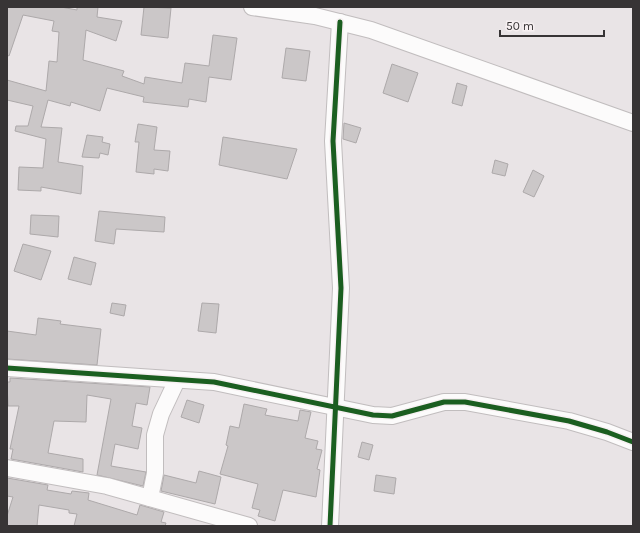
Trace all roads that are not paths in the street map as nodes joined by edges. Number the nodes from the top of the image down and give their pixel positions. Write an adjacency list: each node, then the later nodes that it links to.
1 (252, 7): 2 (street)
2 (316, 12): 3 (street)
3 (340, 22): 4 (street); 7 (street)
4 (633, 123)
5 (7, 368): 6 (street)
6 (178, 380): 7 (street); 10 (street)
7 (335, 408): 8 (street); 12 (street)
8 (633, 442)
9 (7, 468): 10 (street)
10 (150, 498): 11 (street)
11 (249, 526)
12 (330, 526)

